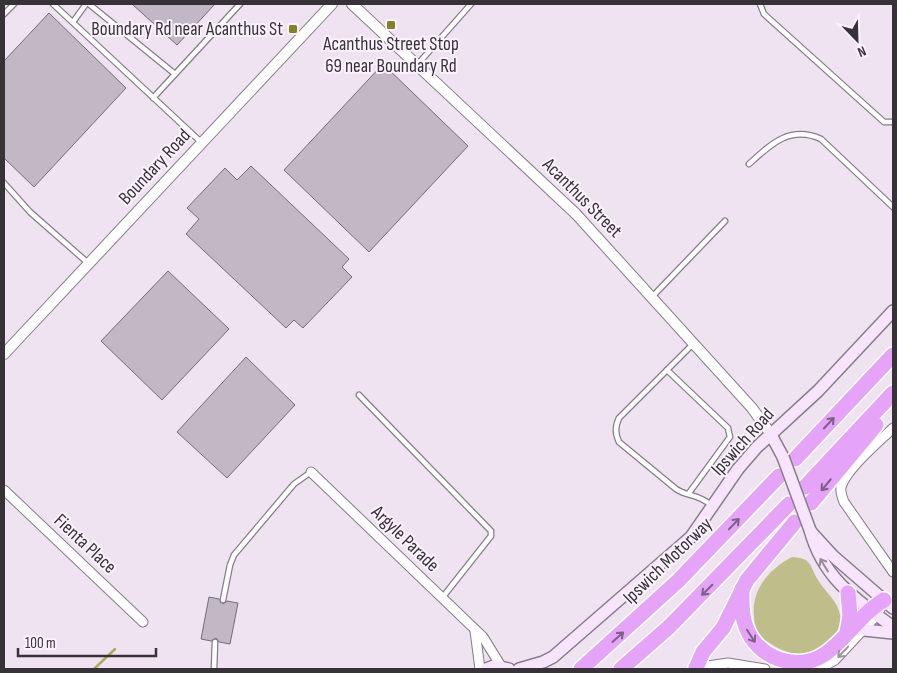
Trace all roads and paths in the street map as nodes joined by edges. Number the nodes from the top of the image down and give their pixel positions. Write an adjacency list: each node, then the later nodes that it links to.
1 (14, 4): 9 (lane)
2 (53, 4): 10 (lane)
3 (87, 4): 10 (lane); 12 (lane)
4 (240, 4): 12 (lane)
5 (332, 4): 15 (street, Boundary Road)
6 (352, 4): 11 (street, Acanthus Street)
7 (471, 4): 11 (lane)
8 (760, 4): 14 (lane)
9 (4, 14)
10 (73, 22): 13 (lane)
11 (416, 66): 21 (street, Acanthus Street)
12 (175, 74): 13 (lane)
13 (153, 98): 15 (lane)
14 (893, 122)
15 (202, 143): 20 (street, Boundary Road)
16 (749, 164): 18 (lane)
17 (4, 183): 20 (lane)
18 (893, 207)
19 (725, 221): 21 (lane)
20 (88, 263): 24 (street, Boundary Road)
21 (652, 297): 23 (street, Acanthus Street)
22 (893, 311): 30 (main road, Ipswich Road)
23 (693, 344): 26 (lane); 30 (street, Acanthus Street)
24 (4, 354)
25 (893, 355): 31 (highway, one-way to 25)
26 (667, 370): 36 (lane); 36 (lane)
27 (358, 395): 45 (lane)
28 (888, 399): 34 (highway); 37 (highway, one-way to 37)
29 (893, 428): 42 (street)
30 (770, 433): 31 (main road); 39 (main road, Ipswich Road)
31 (789, 458): 41 (main road, bridge)
32 (311, 472): 45 (street, Argyle Parade); 46 (lane)
33 (779, 476): 64 (highway, Ipswich Motorway, one-way to 33)
34 (805, 487)
35 (4, 490): 49 (street, Fienta Place)
36 (689, 493): 39 (lane)
37 (811, 503)
38 (789, 504): 65 (highway, one-way to 65)
39 (714, 507): 56 (main road, Ipswich Road)
40 (795, 522): 43 (highway)
41 (810, 530): 44 (main road, one-way to 41); 47 (main road)
42 (893, 572)
43 (742, 589): 53 (highway, one-way to 53); 58 (highway)
44 (848, 593): 48 (main road); 53 (highway)
45 (442, 598): 52 (street, Argyle Parade)
46 (223, 600)
47 (888, 604): 48 (highway)
48 (873, 612): 50 (main road); 51 (street); 53 (highway)
49 (143, 622)
50 (893, 627)
51 (864, 630): 54 (main road); 67 (street, one-way to 67)
52 (475, 631): 57 (street, Argyle Parade); 60 (street)
53 (847, 632)
54 (893, 634)
55 (215, 642): 59 (lane)
56 (553, 657): 62 (main road, Ipswich Road); 63 (main road, Ipswich Road)
57 (505, 668): 61 (main road)
58 (693, 668): 66 (street)
59 (214, 669)
60 (480, 669)
61 (486, 669)
62 (519, 669)
63 (543, 669)
64 (581, 669)
65 (621, 669)
66 (765, 669)
67 (818, 669)

